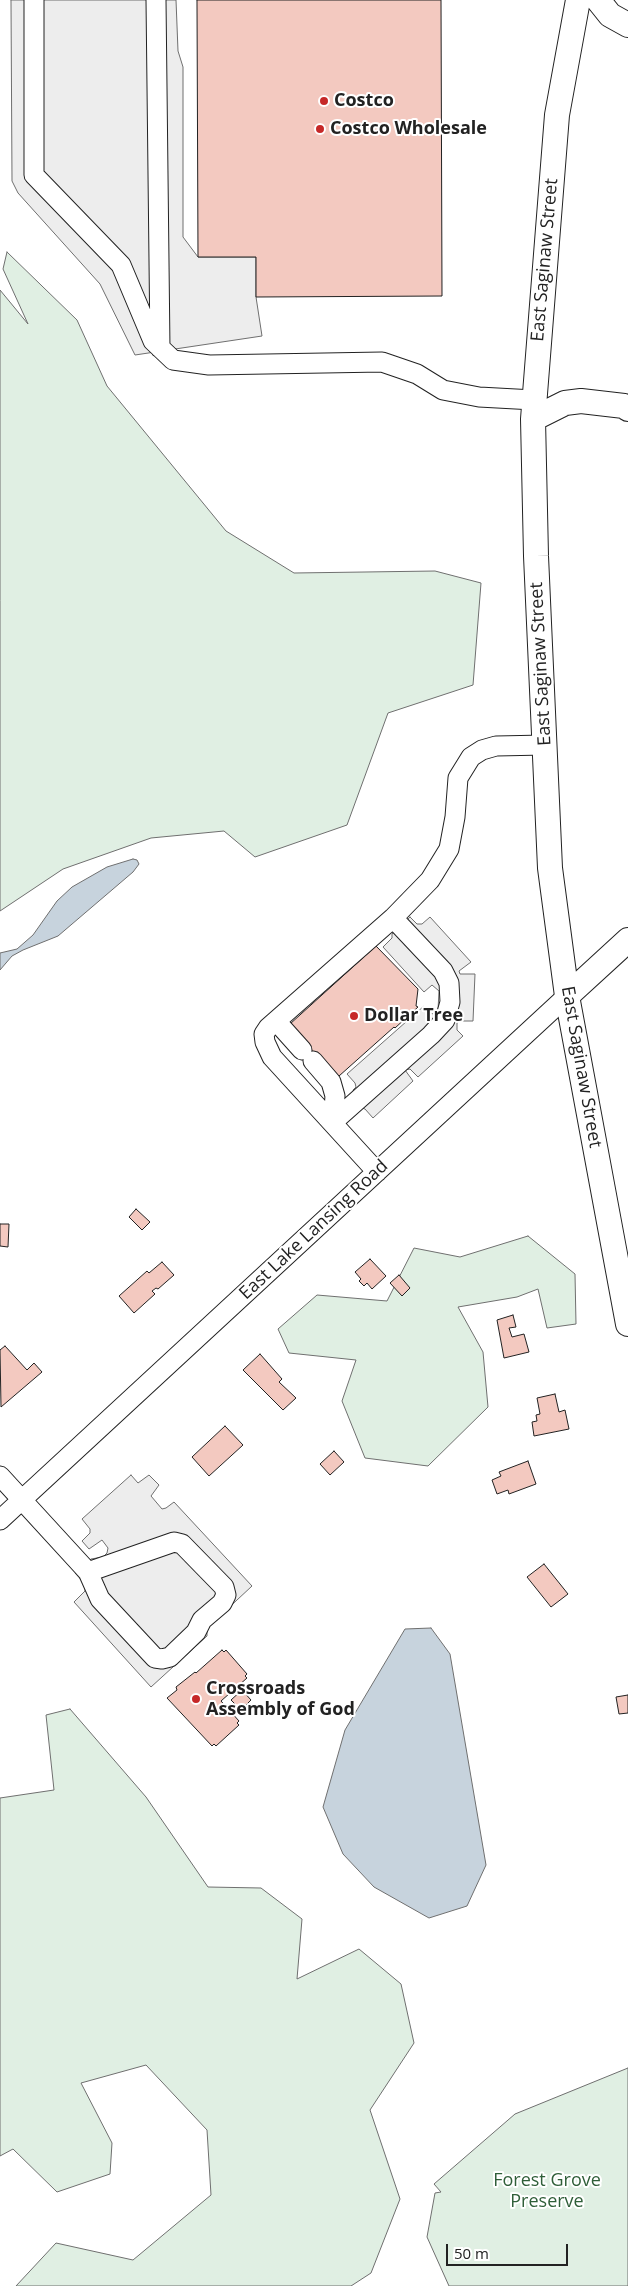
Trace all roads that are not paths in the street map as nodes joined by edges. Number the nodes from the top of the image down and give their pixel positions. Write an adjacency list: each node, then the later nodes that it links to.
1 (34, 0): 6 (street)
2 (156, 0): 6 (street)
3 (578, 0): 8 (main road, East Saginaw Street)
4 (598, 0): 5 (main road)
5 (628, 25)
6 (160, 348): 8 (street)
7 (628, 409): 8 (main road)
8 (533, 410): 9 (main road, East Saginaw Street)
9 (544, 745): 10 (street); 12 (main road, East Saginaw Street)
10 (393, 918): 13 (street); 14 (street)
11 (628, 940): 12 (main road, East Lake Lansing Road)
12 (568, 996): 15 (street, East Lake Lansing Road); 16 (main road, East Saginaw Street)
13 (276, 1021): 14 (street); 14 (street)
14 (333, 1122): 15 (street)
15 (377, 1172): 18 (street, East Lake Lansing Road)
16 (628, 1324)
17 (0, 1476): 18 (street)
18 (22, 1500): 19 (street, East Lake Lansing Road); 20 (street)
19 (0, 1520)
20 (88, 1572): 20 (street)

